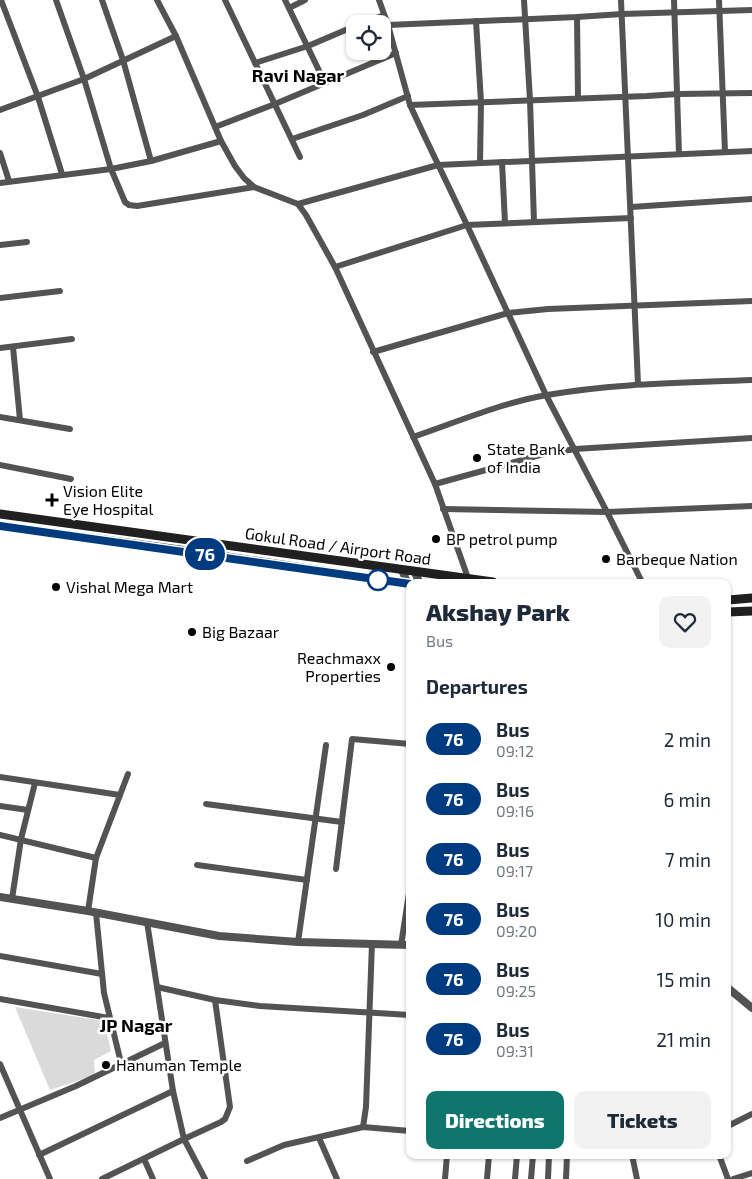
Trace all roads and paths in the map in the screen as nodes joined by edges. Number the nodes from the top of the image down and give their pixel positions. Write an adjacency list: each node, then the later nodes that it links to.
1 (2, 0): 36 (street)
2 (56, 0): 30 (street)
3 (102, 0): 28 (street)
4 (157, 0): 24 (street)
5 (225, 0): 29 (street)
6 (285, 0): 13 (street)
7 (305, 0): 13 (street)
8 (379, 0): 18 (street)
9 (524, 0): 20 (street)
10 (621, 0): 17 (street)
11 (674, 0): 16 (street)
12 (720, 0): 15 (street)
13 (289, 8): 26 (street)
14 (752, 10): 15 (street)
15 (720, 11): 16 (street); 32 (street)
16 (675, 13): 17 (street); 34 (street)
17 (622, 14): 19 (street); 37 (street)
18 (384, 15)
19 (577, 17): 20 (street); 38 (street)
20 (526, 18): 21 (street); 39 (street)
21 (476, 21): 22 (street); 40 (street)
22 (391, 25)
23 (346, 30): 26 (street)
24 (176, 36): 28 (street); 44 (street)
25 (391, 36): 27 (street)
26 (308, 46): 29 (street); 31 (street)
27 (396, 53): 31 (street); 35 (street)
28 (123, 60): 30 (street); 53 (street)
29 (256, 63): 41 (street)
30 (84, 78): 36 (street); 58 (street)
31 (325, 83): 41 (street)
32 (722, 93): 33 (street); 34 (street); 48 (street)
33 (752, 93)
34 (678, 94): 37 (street); 50 (street)
35 (408, 96): 42 (street); 45 (street)
36 (38, 97): 43 (street); 59 (street)
37 (624, 97): 38 (street); 51 (street)
38 (578, 98): 39 (street)
39 (530, 100): 40 (street); 54 (street)
40 (481, 102): 42 (street); 56 (street)
41 (275, 104): 44 (street); 45 (street)
42 (410, 104): 57 (street)
43 (0, 110)
44 (215, 127): 46 (street)
45 (292, 139): 52 (street)
46 (221, 141): 53 (street); 62 (street)
47 (752, 151): 48 (street)
48 (725, 152): 50 (street)
49 (0, 153): 60 (street)
50 (679, 154): 51 (street)
51 (628, 156): 54 (street); 65 (street)
52 (300, 157)
53 (151, 161): 58 (street)
54 (533, 161): 55 (street); 67 (street)
55 (502, 162): 56 (street); 68 (street)
56 (480, 163): 57 (street)
57 (438, 165): 64 (street); 69 (street)
58 (111, 168): 59 (street); 62 (street)
59 (62, 174): 60 (street)
60 (9, 181): 61 (street)
61 (0, 183)
62 (254, 187): 64 (street)
63 (752, 199): 65 (street)
64 (298, 204): 72 (street)
65 (631, 208): 66 (street)
66 (631, 218): 67 (street); 76 (street)
67 (534, 222): 68 (street)
68 (505, 223): 69 (street)
69 (467, 225): 72 (street); 77 (street)
70 (27, 242): 71 (street)
71 (0, 245)
72 (335, 266): 81 (street)
73 (60, 291): 74 (street)
74 (0, 298)
75 (752, 300): 76 (street)
76 (634, 306): 77 (street); 83 (street)
77 (508, 313): 81 (street); 84 (street)
78 (72, 339): 79 (street)
79 (13, 347): 80 (street); 86 (street)
80 (0, 348)
81 (373, 352): 88 (street)
82 (752, 380): 83 (street)
83 (638, 384): 84 (street)
84 (546, 395): 88 (street); 90 (street)
85 (0, 417): 86 (street)
86 (20, 420): 87 (street)
87 (70, 429)
88 (413, 438): 93 (street)
89 (752, 438): 90 (street)
90 (575, 449): 93 (street); 96 (street)
91 (0, 465): 92 (street)
92 (71, 479)
93 (435, 484): 95 (street)
94 (752, 506): 96 (street)
95 (443, 509): 96 (street); 104 (street)
96 (607, 512): 105 (street)
97 (0, 514): 99 (main road, Gokul Road / Airport Road)
98 (0, 526): 106 (main road, Gokul Road / Airport Road)
99 (402, 570): 100 (main road, Gokul Road / Airport Road); 101 (street)
100 (414, 572): 102 (street); 103 (main road, Gokul Road / Airport Road)
101 (406, 579)
102 (418, 579)
103 (457, 579)
104 (468, 579)
105 (640, 579)
106 (406, 586)
107 (752, 598): 108 (main road)
108 (731, 600)
109 (752, 611): 110 (main road)
110 (731, 612)
111 (406, 744): 121 (street)
112 (326, 745): 120 (street)
113 (128, 774): 116 (street)
114 (0, 777): 115 (street)
115 (35, 783): 116 (street); 119 (street)
116 (120, 795): 124 (street)
117 (206, 804): 120 (street)
118 (0, 806): 119 (street)
119 (28, 810): 123 (street)
120 (315, 819): 121 (street); 127 (street)
121 (342, 822): 126 (street)
122 (0, 835): 123 (street)
123 (21, 839): 124 (street); 129 (street)
124 (96, 858): 130 (street)
125 (197, 865): 127 (street)
126 (336, 869)
127 (307, 880): 133 (street)
128 (0, 897): 129 (street)
129 (12, 899): 130 (street)
130 (92, 912): 132 (street); 138 (street)
131 (406, 913): 135 (street)
132 (147, 922): 133 (street); 139 (street)
133 (298, 942): 134 (street)
134 (372, 943): 135 (street); 144 (street)
135 (401, 945): 136 (street)
136 (406, 945)
137 (0, 956): 138 (street)
138 (102, 974): 146 (street)
139 (157, 987): 142 (street); 147 (street)
140 (731, 990): 143 (street)
141 (0, 999): 146 (street)
142 (215, 1000): 144 (street); 157 (street)
143 (752, 1008)
144 (369, 1013): 145 (street); 155 (street)
145 (406, 1014)
146 (109, 1018): 148 (street)
147 (165, 1043): 148 (street); 150 (street)
148 (121, 1063): 151 (street)
149 (0, 1064): 151 (street)
150 (173, 1091): 157 (street); 159 (street)
151 (20, 1109): 153 (street); 159 (street)
152 (752, 1114): 154 (street)
153 (0, 1118)
154 (731, 1124)
155 (363, 1127): 156 (street); 158 (street)
156 (406, 1131)
157 (184, 1138): 160 (street); 174 (street)
158 (319, 1138): 169 (street); 175 (street)
159 (38, 1156): 171 (street)
160 (144, 1158): 172 (street); 173 (street)
161 (448, 1159): 176 (street)
162 (489, 1159): 177 (street)
163 (517, 1159): 178 (street)
164 (533, 1159): 179 (street)
165 (549, 1159): 180 (street)
166 (567, 1159): 181 (street)
167 (633, 1159): 182 (street)
168 (720, 1159): 183 (street)
169 (247, 1161)
170 (752, 1173): 184 (street)
171 (50, 1179)
172 (103, 1179)
173 (153, 1179)
174 (205, 1179)
175 (337, 1179)
176 (445, 1179)
177 (487, 1179)
178 (515, 1179)
179 (532, 1179)
180 (548, 1179)
181 (566, 1179)
182 (637, 1179)
183 (728, 1179)
184 (733, 1179)

